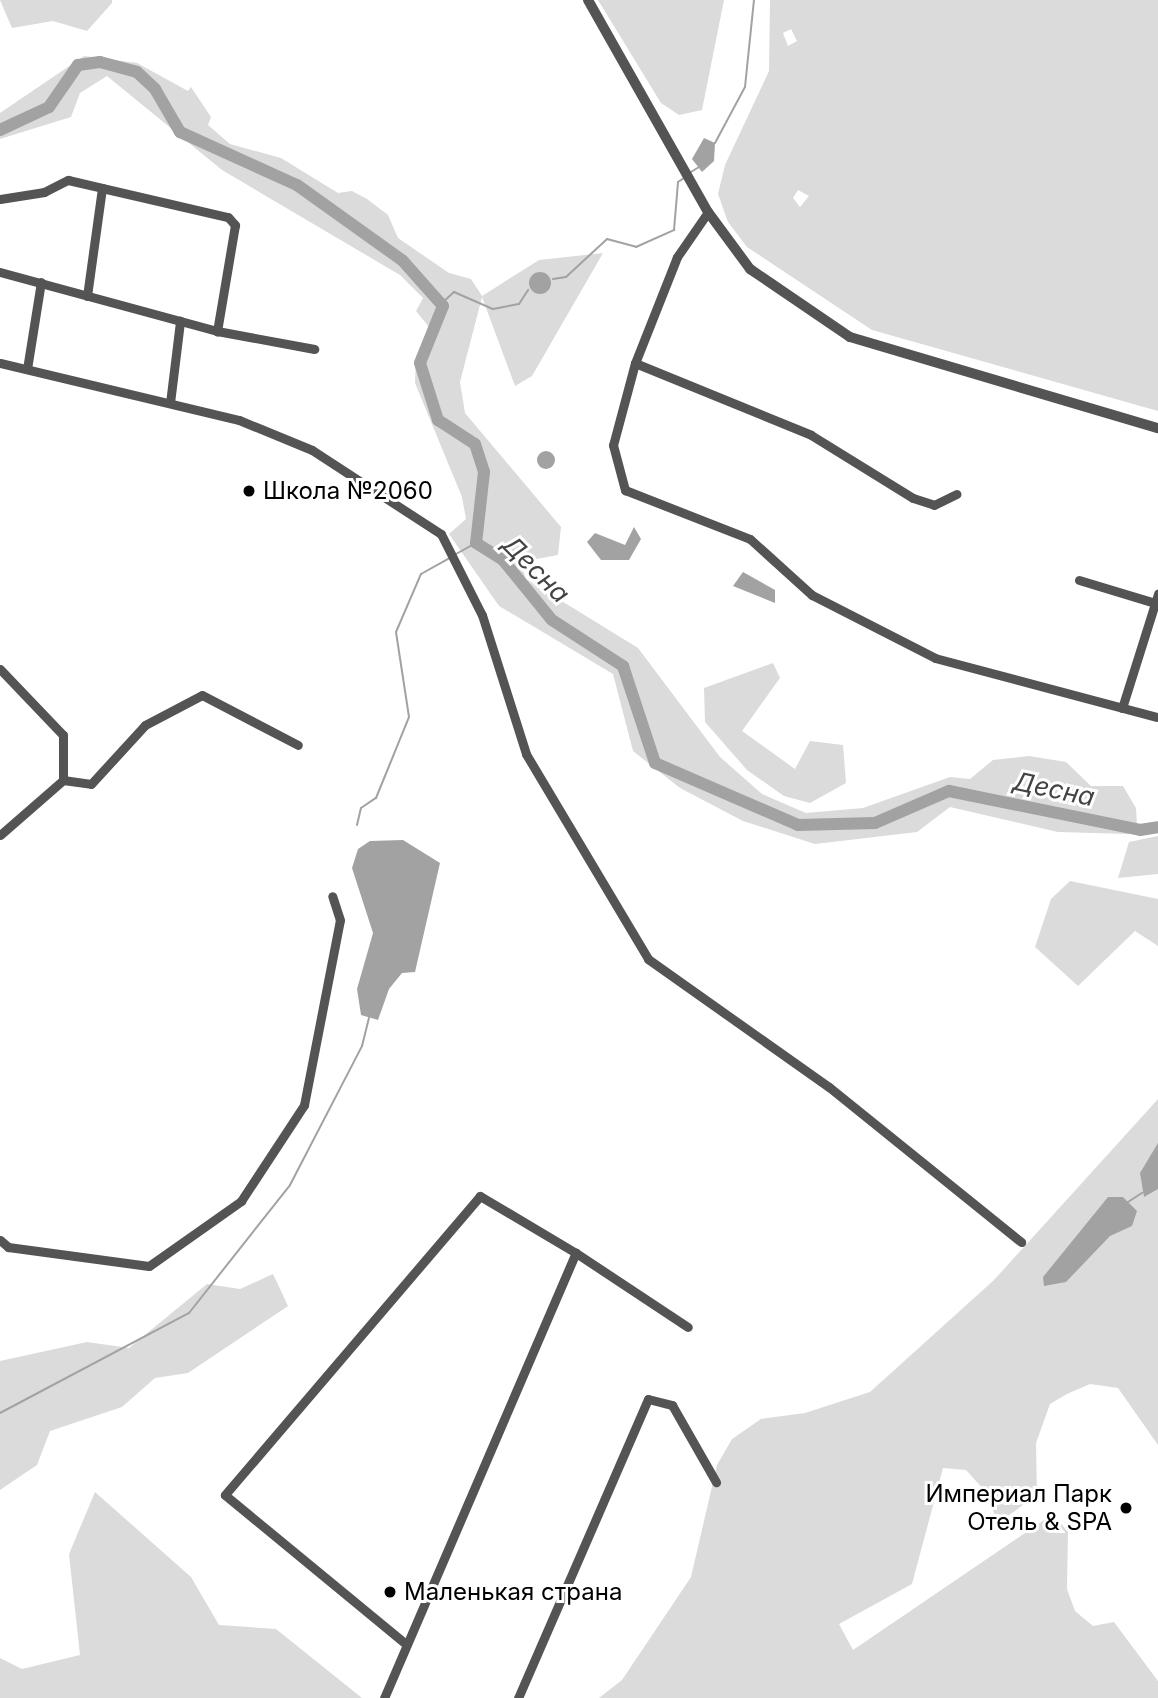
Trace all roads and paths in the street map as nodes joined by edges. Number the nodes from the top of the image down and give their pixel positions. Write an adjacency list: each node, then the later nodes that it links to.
1 (588, 0): 4 (street)
2 (102, 188): 3 (street); 7 (street); 9 (street)
3 (0, 199)
4 (708, 212): 12 (street); 15 (street)
5 (0, 272): 6 (street)
6 (41, 282): 7 (street); 13 (street)
7 (87, 296): 8 (street)
8 (180, 321): 9 (street); 14 (street)
9 (217, 331): 10 (street)
10 (314, 349)
11 (0, 363): 13 (street)
12 (635, 363): 16 (street); 20 (street)
13 (27, 369): 14 (street)
14 (170, 403): 27 (street)
15 (1158, 428)
16 (957, 494)
17 (1079, 580): 18 (street)
18 (1156, 598): 20 (street)
19 (0, 669): 23 (street)
20 (1122, 708): 21 (street)
21 (1156, 717)
22 (298, 745): 23 (street)
23 (63, 780): 24 (street)
24 (0, 835)
25 (332, 896): 26 (street)
26 (0, 1240)
27 (1021, 1242)
28 (576, 1253): 29 (street); 31 (street); 31 (street)
29 (688, 1327)
30 (716, 1482): 33 (street)
31 (406, 1644): 32 (street)
32 (384, 1698)
33 (517, 1698)

